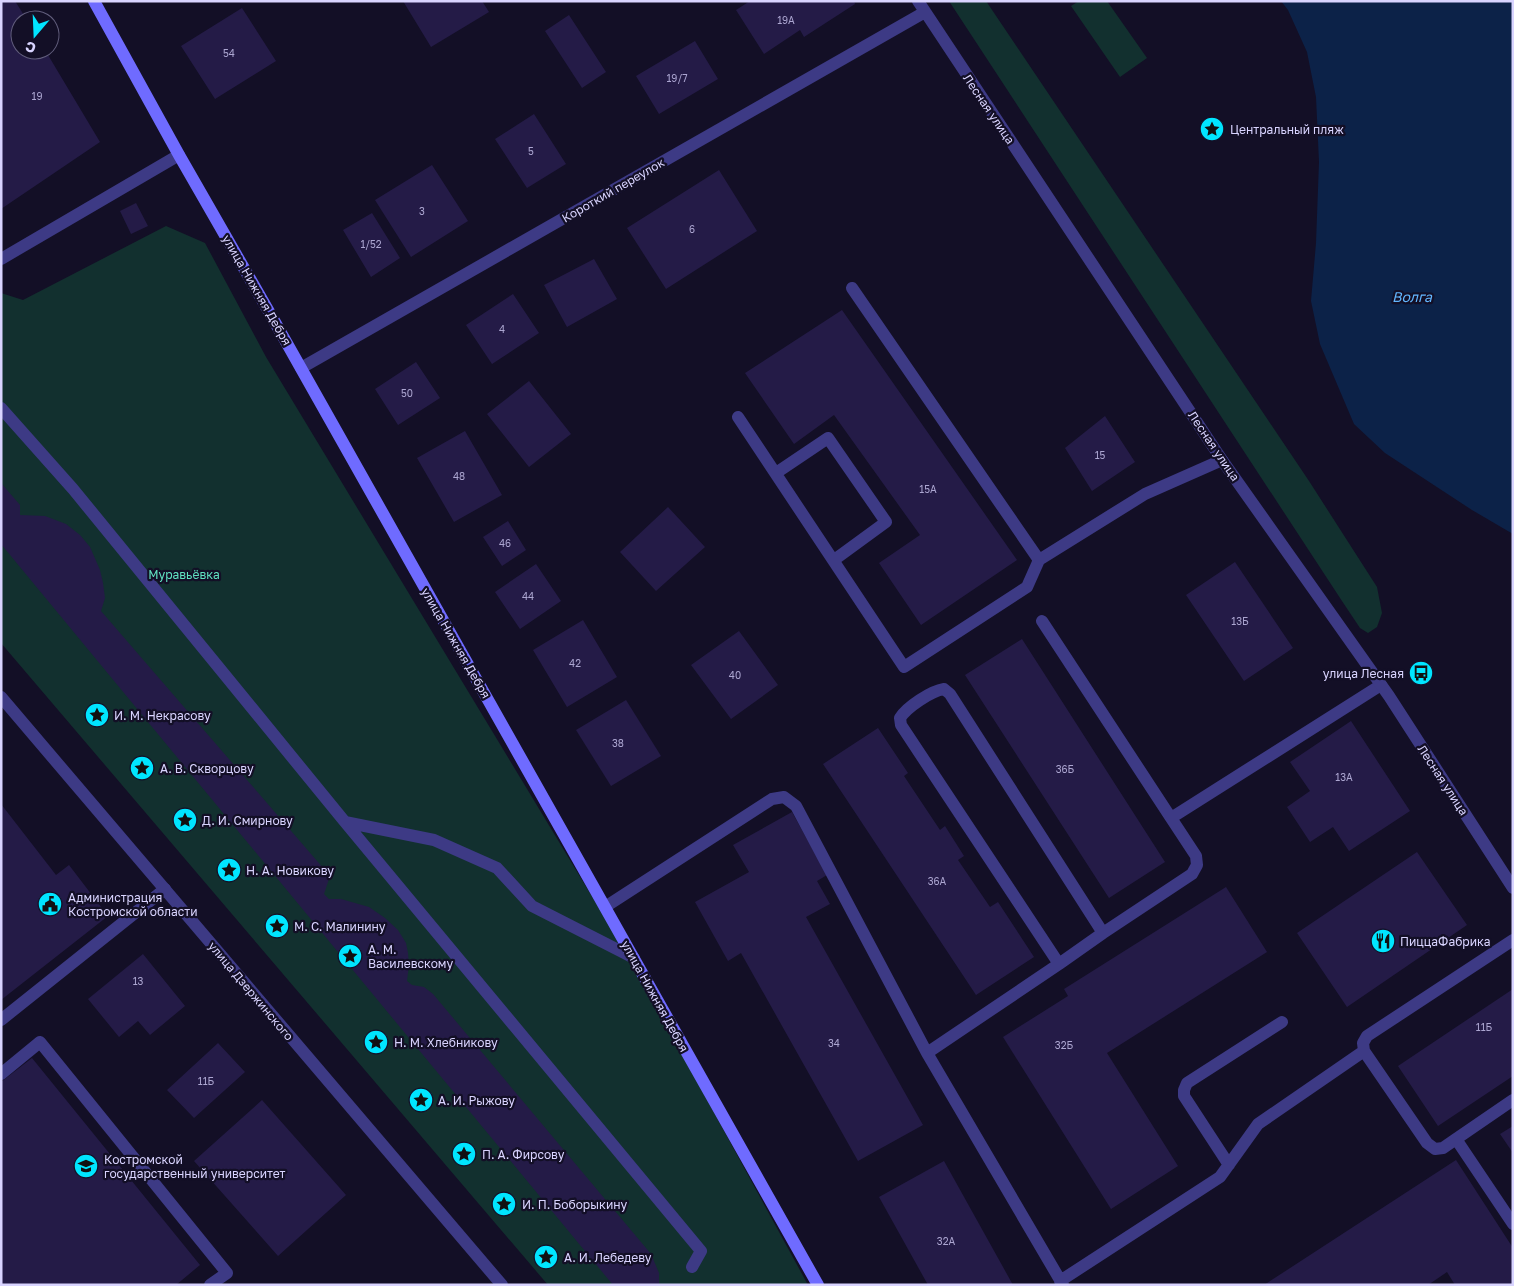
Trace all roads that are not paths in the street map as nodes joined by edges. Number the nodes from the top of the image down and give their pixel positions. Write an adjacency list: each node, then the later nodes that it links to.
1 (94, 1): 3 (main road, улица Нижняя Дебря)
2 (922, 7): 6 (street, Короткий переулок); 9 (street, Лесная улица)
3 (179, 155): 4 (street); 6 (main road, улица Нижняя Дебря)
4 (1, 259)
5 (852, 288): 12 (street)
6 (301, 368): 20 (main road, улица Нижняя Дебря)
7 (1, 408): 17 (street)
8 (738, 417): 10 (street)
9 (1222, 460): 12 (street); 14 (street, Лесная улица)
10 (776, 473): 11 (street); 11 (street)
11 (834, 560): 12 (street)
12 (1038, 560)
13 (1042, 621): 16 (street)
14 (1381, 685): 16 (street); 18 (street, Лесная улица)
15 (1, 697): 19 (street, улица Дзержинского)
16 (1171, 818): 21 (street)
17 (346, 822): 23 (street); 34 (street)
18 (1513, 888)
19 (165, 889): 25 (street); 37 (street, улица Дзержинского)
20 (605, 906): 23 (main road, улица Нижняя Дебря); 28 (street)
21 (1103, 934): 24 (street); 24 (street)
22 (1513, 940): 27 (street)
23 (634, 958): 38 (main road, улица Нижняя Дебря)
24 (1059, 964): 28 (street)
25 (1, 1020)
26 (1282, 1022): 32 (street)
27 (1364, 1051): 31 (street); 32 (street)
28 (926, 1053): 35 (street)
29 (1, 1074): 36 (street)
30 (1513, 1100): 31 (street)
31 (1456, 1139): 33 (street)
32 (1228, 1165): 35 (street)
33 (1513, 1224)
34 (692, 1267)
35 (1062, 1283)
36 (210, 1285)
37 (502, 1285)
38 (818, 1285)

